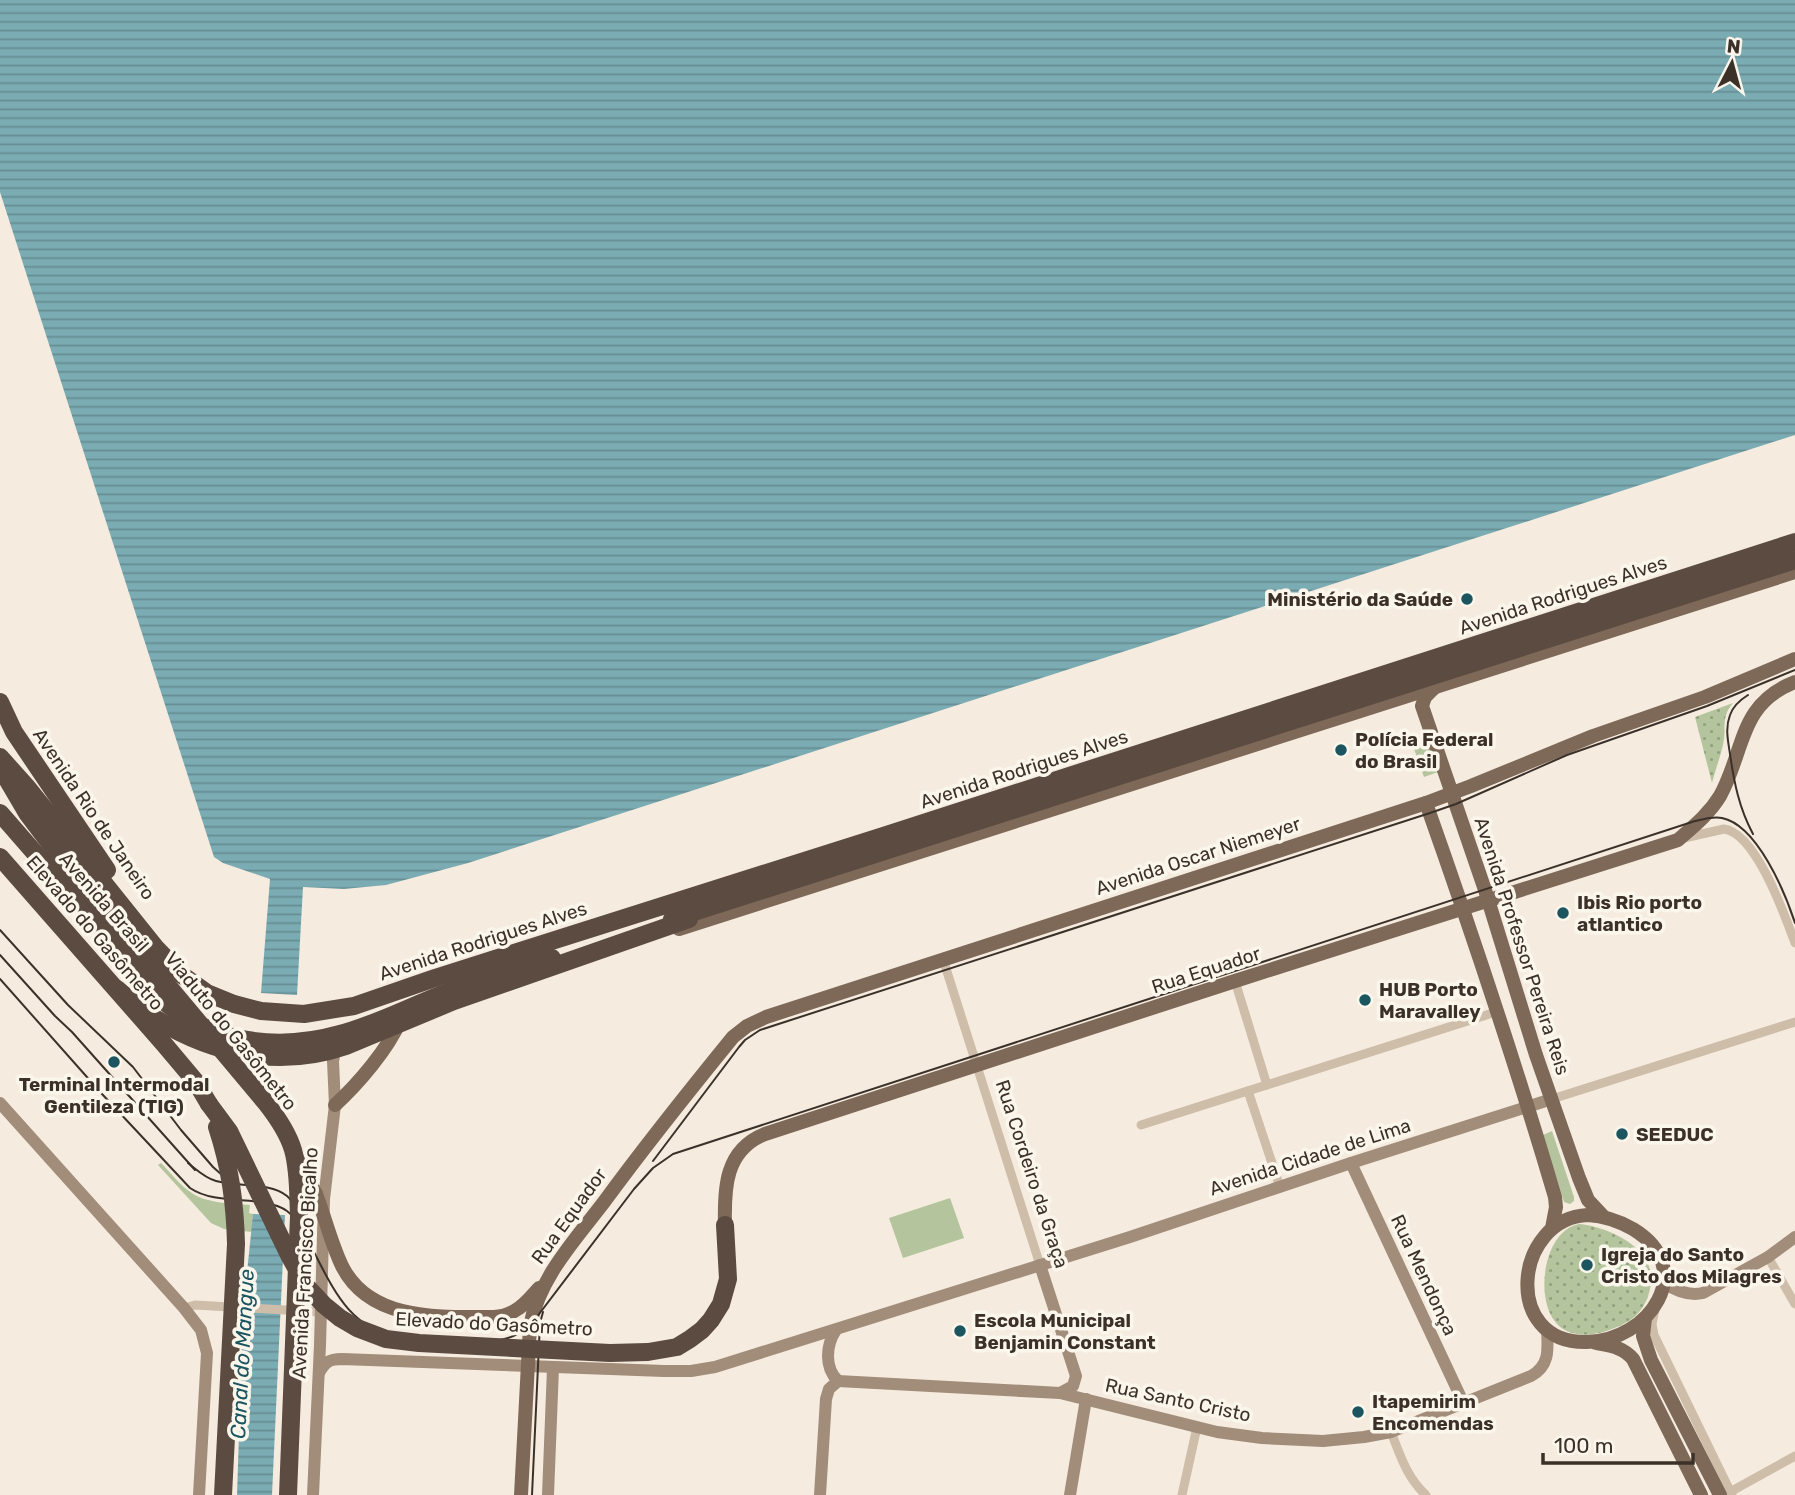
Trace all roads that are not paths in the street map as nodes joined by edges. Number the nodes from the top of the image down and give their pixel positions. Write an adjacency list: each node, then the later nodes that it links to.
1 (1795, 542): 25 (highway, Avenida Rodrigues Alves)
2 (1795, 560): 4 (highway, Avenida Rodrigues Alves)
3 (1795, 572): 5 (main road, Avenida Rodrigues Alves)
4 (1692, 593): 5 (main road); 17 (highway, Avenida Rodrigues Alves)
5 (1676, 610): 8 (main road, Avenida Rodrigues Alves)
6 (1795, 659): 12 (main road, Avenida Oscar Niemeyer)
7 (1795, 682): 15 (main road, Rua Equador)
8 (1436, 687): 12 (main road, Avenida Professor Pereira Reis); 26 (main road, Avenida Rodrigues Alves)
9 (0, 702): 21 (highway, Avenida Rio de Janeiro)
10 (0, 757): 21 (highway, Avenida Rio de Janeiro)
11 (0, 767): 42 (highway, Viaduto do Gasômetro, bridge)
12 (1452, 793): 13 (main road, Avenida Oscar Niemeyer); 18 (main road, Avenida Professor Pereira Reis)
13 (1426, 803): 19 (main road); 22 (main road, Avenida Oscar Niemeyer)
14 (0, 813): 31 (highway, Avenida Brasil)
15 (1678, 839): 18 (main road, Rua Equador); 20 (street)
16 (0, 857): 24 (highway, Elevado do Gasômetro)
17 (762, 890): 24 (highway, bridge); 29 (highway, Avenida Rodrigues Alves)
18 (1488, 900): 19 (main road, Rua Equador); 35 (main road, Avenida Professor Pereira Reis)
19 (1462, 908): 23 (main road, Rua Equador); 27 (main road)
20 (1795, 943)
21 (155, 947): 25 (highway, Avenida Rio de Janeiro)
22 (943, 959): 32 (street, Rua Cordeiro da Graça); 41 (main road, Avenida Oscar Niemeyer)
23 (1235, 981): 32 (main road, Rua Equador); 33 (street)
24 (117, 989): 37 (highway, Elevado do Gasômetro, bridge)
25 (261, 1011)
26 (404, 1012): 29 (main road, Avenida Rodrigues Alves); 38 (main road)
27 (1496, 1012): 33 (street); 39 (main road)
28 (1795, 1022): 35 (street, Avenida Cidade de Lima)
29 (370, 1023): 30 (highway, Avenida Rodrigues Alves)
30 (341, 1034): 31 (highway, Avenida Rodrigues Alves); 38 (main road, Avenida Francisco Bicalho)
31 (259, 1041)
32 (976, 1065): 46 (main road, Rua Equador); 50 (street, Rua Cordeiro da Graça)
33 (1267, 1085): 34 (street)
34 (1248, 1091): 40 (street); 44 (street)
35 (1552, 1099): 39 (main road, Avenida Cidade de Lima); 45 (main road, Avenida Professor Pereira Reis)
36 (0, 1103): 55 (main road)
37 (209, 1104): 46 (highway, Elevado do Gasômetro, bridge); 73 (highway, Elevado do Gasômetro, bridge)
38 (335, 1105): 56 (main road, Avenida Francisco Bicalho)
39 (1527, 1107): 43 (main road, Avenida Cidade de Lima); 47 (main road)
40 (1141, 1125)
41 (651, 1138): 51 (main road, Rua Equador)
42 (293, 1151): 51 (main road, bridge); 74 (highway, Viaduto do Gasômetro, bridge)
43 (1351, 1163): 44 (main road, Avenida Cidade de Lima); 67 (main road, Rua Mendonça)
44 (1280, 1187): 50 (main road, Avenida Cidade de Lima)
45 (1603, 1216): 47 (main road); 52 (main road)
46 (725, 1226)
47 (1552, 1228): 59 (main road)
48 (1795, 1237): 49 (main road)
49 (1768, 1257): 52 (main road); 54 (street)
50 (1040, 1265): 58 (main road, Avenida Cidade de Lima); 65 (main road, Rua Cordeiro da Graça)
51 (544, 1282): 61 (main road, Rua Equador)
52 (1664, 1283): 53 (main road)
53 (1656, 1304): 57 (main road); 71 (street)
54 (1795, 1304)
55 (184, 1308): 56 (street); 72 (main road)
56 (321, 1312): 63 (main road, Avenida Francisco Bicalho)
57 (1645, 1318): 60 (main road); 71 (main road)
58 (836, 1329): 62 (main road, Avenida Cidade de Lima); 64 (main road)
59 (1547, 1331): 60 (main road); 67 (main road, Rua Santo Cristo)
60 (1591, 1342): 82 (main road)
61 (528, 1366): 62 (main road, Avenida Cidade de Lima); 63 (main road, Avenida Cidade de Lima); 76 (main road, Rua Equador)
62 (553, 1368): 77 (main road)
63 (319, 1373): 75 (main road, Avenida Francisco Bicalho)
64 (838, 1381): 65 (main road, Rua Santo Cristo); 78 (main road)
65 (1060, 1393): 66 (main road, Rua Santo Cristo)
66 (1086, 1399): 68 (main road, Rua Santo Cristo); 79 (main road)
67 (1463, 1402): 69 (main road, Rua Santo Cristo)
68 (1197, 1427): 69 (main road, Rua Santo Cristo); 80 (street)
69 (1391, 1432): 81 (street)
70 (1795, 1456): 71 (street)
71 (1727, 1494)
72 (199, 1495)
73 (223, 1495)
74 (288, 1495)
75 (313, 1495)
76 (521, 1495)
77 (548, 1495)
78 (820, 1495)
79 (1070, 1495)
80 (1182, 1495)
81 (1426, 1495)
82 (1701, 1495)

